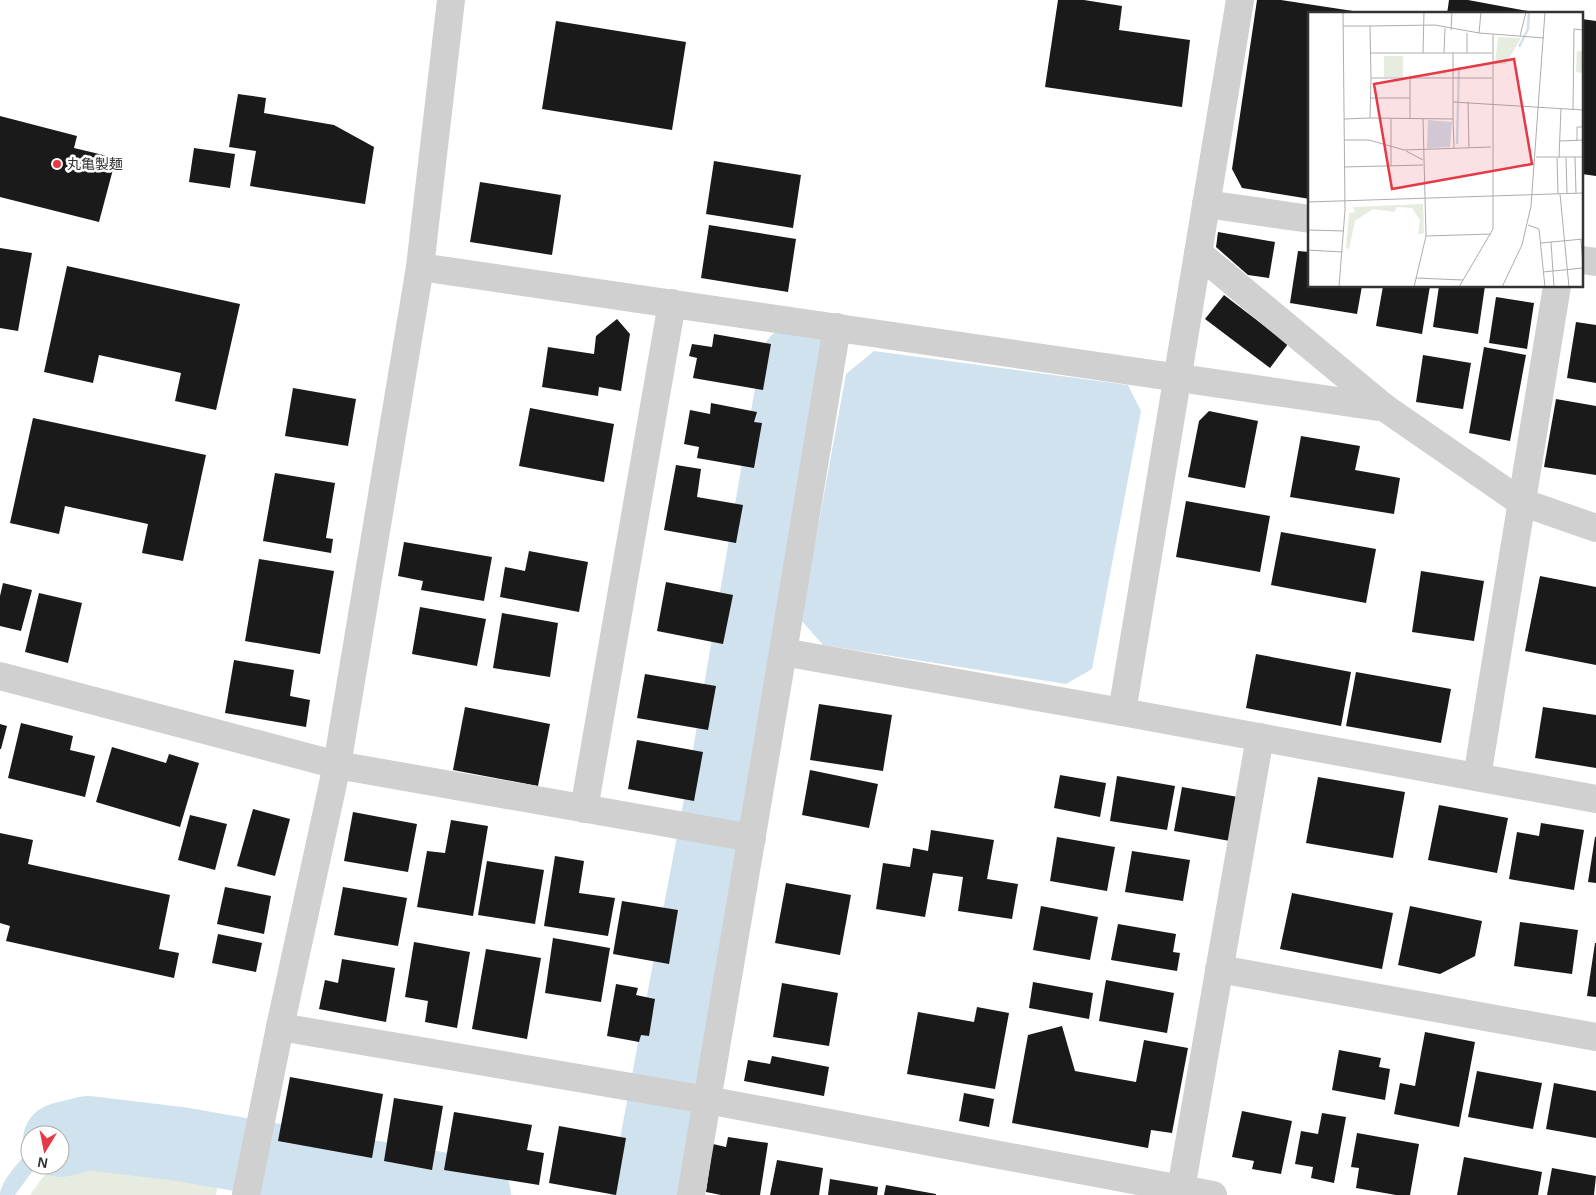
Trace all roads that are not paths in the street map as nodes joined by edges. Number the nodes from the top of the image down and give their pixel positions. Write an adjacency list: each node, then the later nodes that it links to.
1 (451, 0): 6 (street)
2 (1240, 0): 3 (street)
3 (1206, 204): 4 (street); 5 (street)
4 (1308, 219)
5 (1198, 253): 10 (street); 11 (street)
6 (420, 267): 8 (street); 18 (street)
7 (1557, 288): 12 (street)
8 (672, 303): 9 (street); 21 (street)
9 (837, 327): 10 (street); 14 (street)
10 (1177, 377): 11 (street); 16 (street)
11 (1385, 408): 12 (street)
12 (1521, 502): 13 (street); 19 (street)
13 (1596, 528)
14 (783, 652): 16 (street); 22 (street)
15 (0, 676): 18 (street)
16 (1122, 712): 17 (street)
17 (1260, 737): 19 (street); 23 (street)
18 (337, 765): 21 (street); 24 (street)
19 (1477, 777): 20 (street)
20 (1596, 799)
21 (584, 808): 22 (street)
22 (752, 838): 26 (street)
23 (1220, 969): 25 (street); 27 (street)
24 (280, 1027): 26 (street); 28 (street)
25 (1596, 1037)
26 (707, 1100): 27 (street); 29 (street)
27 (1181, 1189): 30 (street)
28 (246, 1195)
29 (691, 1195)
30 (1213, 1195)

